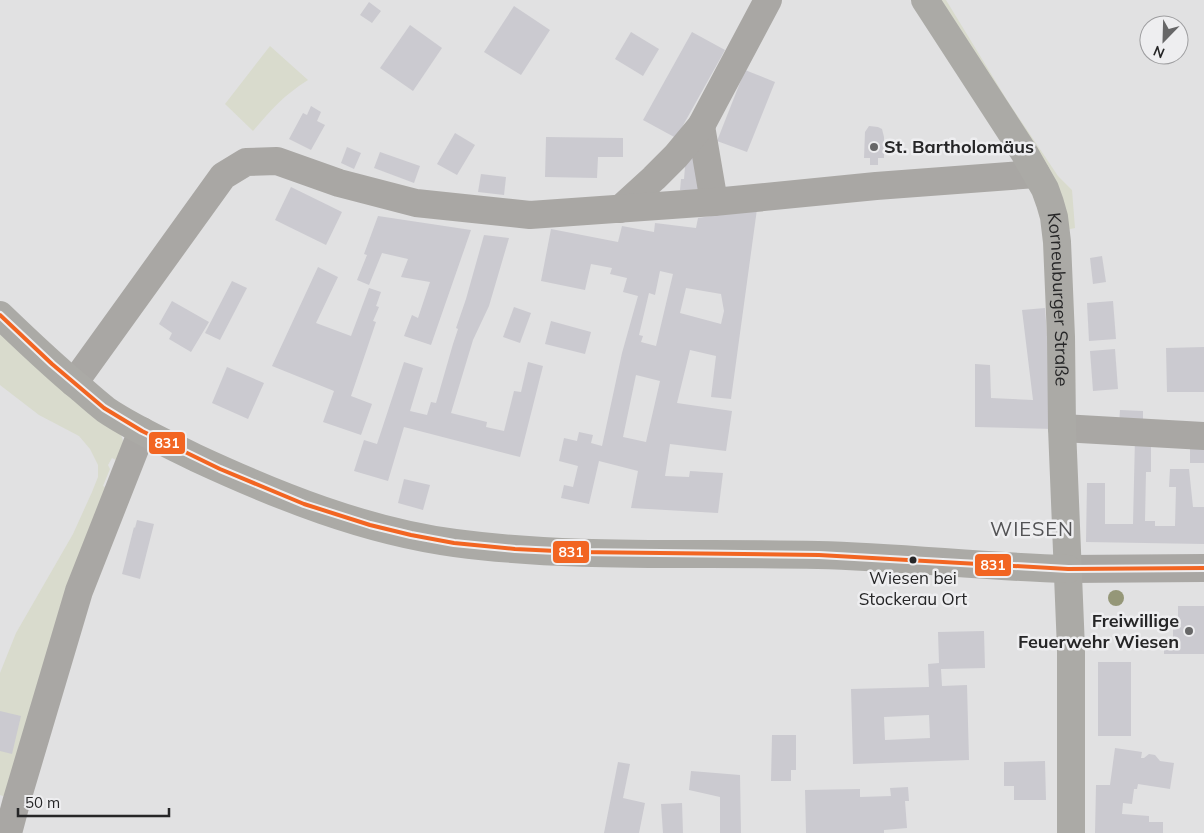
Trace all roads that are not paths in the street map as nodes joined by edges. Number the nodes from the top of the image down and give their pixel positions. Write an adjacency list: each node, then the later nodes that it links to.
1 (768, 0): 3 (street)
2 (924, 0): 4 (main road, Korneuburger Straße)
3 (701, 126): 5 (street); 6 (street)
4 (1036, 174): 5 (street); 9 (main road, Korneuburger Straße)
5 (714, 202): 6 (street)
6 (620, 208): 8 (street)
7 (0, 315): 8 (main road)
8 (74, 383): 10 (main road)
9 (1062, 428): 11 (street); 13 (main road, Korneuburger Straße)
10 (142, 431): 13 (main road); 14 (street)
11 (1204, 436)
12 (1204, 568): 13 (street)
13 (1068, 569): 15 (main road, Korneuburger Straße)
14 (8, 833)
15 (1071, 833)

